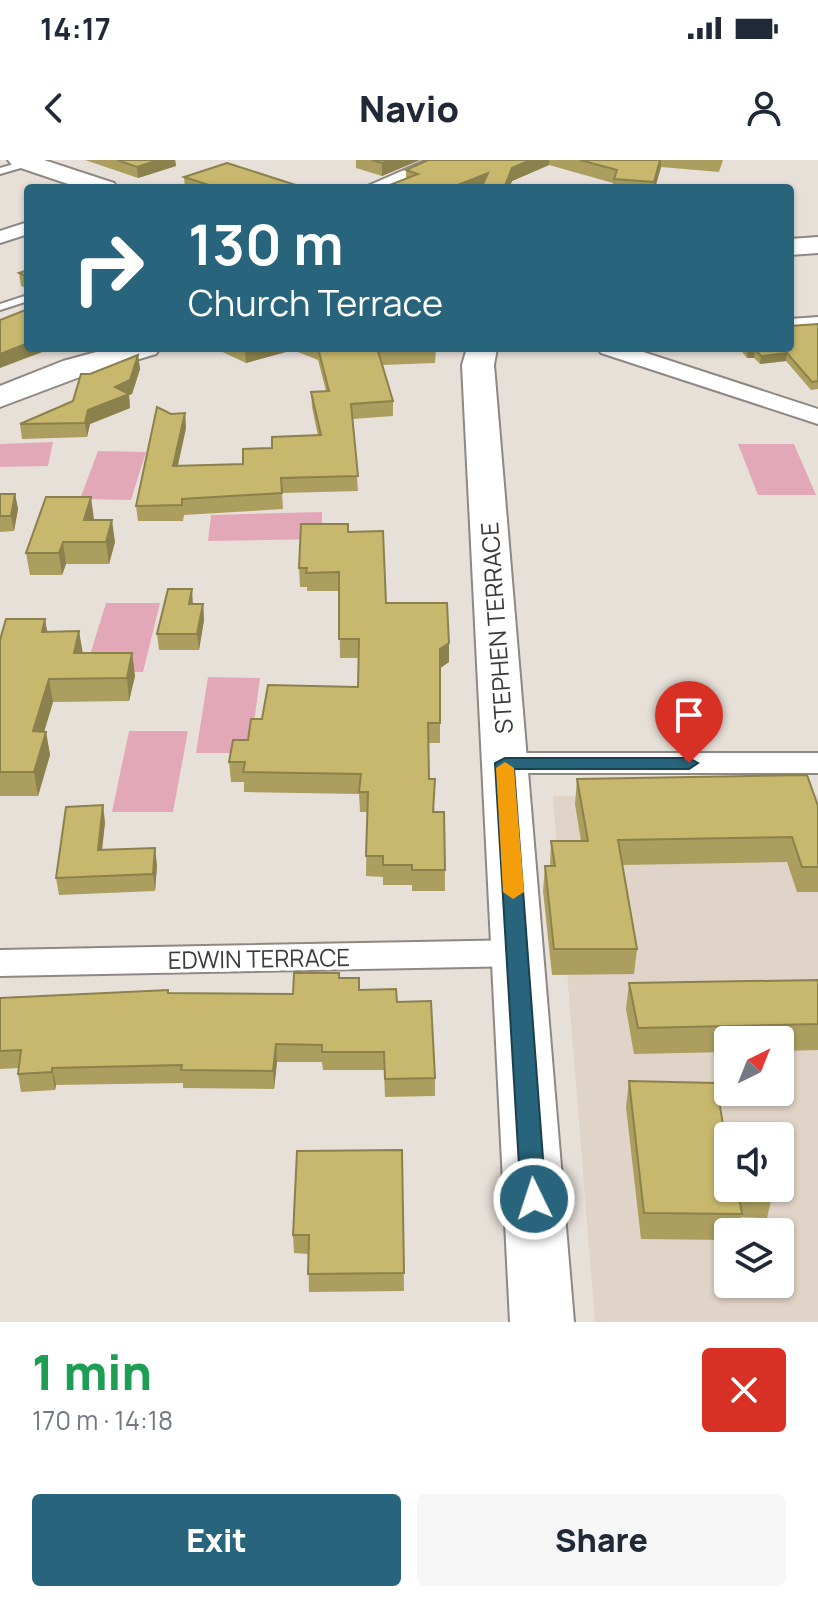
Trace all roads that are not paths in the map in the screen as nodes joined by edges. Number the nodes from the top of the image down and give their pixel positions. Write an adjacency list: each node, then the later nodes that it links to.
1 (24, 161): 3 (lane); 4 (main road)
2 (437, 161): 5 (street)
3 (0, 171)
4 (93, 184)
5 (382, 184)
6 (24, 229): 9 (street)
7 (818, 234): 8 (main road)
8 (794, 236)
9 (0, 237)
10 (818, 245): 11 (main road)
11 (794, 247)
12 (24, 299): 13 (lane)
13 (0, 307)
14 (818, 323): 15 (street)
15 (794, 325)
16 (100, 352): 20 (main road)
17 (131, 352): 20 (main road)
18 (642, 352): 22 (street)
19 (475, 354): 23 (main road, STEPHEN TERRACE)
20 (74, 368): 21 (main road)
21 (0, 397)
22 (818, 417)
23 (505, 763): 24 (street); 25 (main road, STEPHEN TERRACE)
24 (818, 763)
25 (517, 953): 26 (street, EDWIN TERRACE); 27 (main road, STEPHEN TERRACE)
26 (0, 963)
27 (542, 1322)

